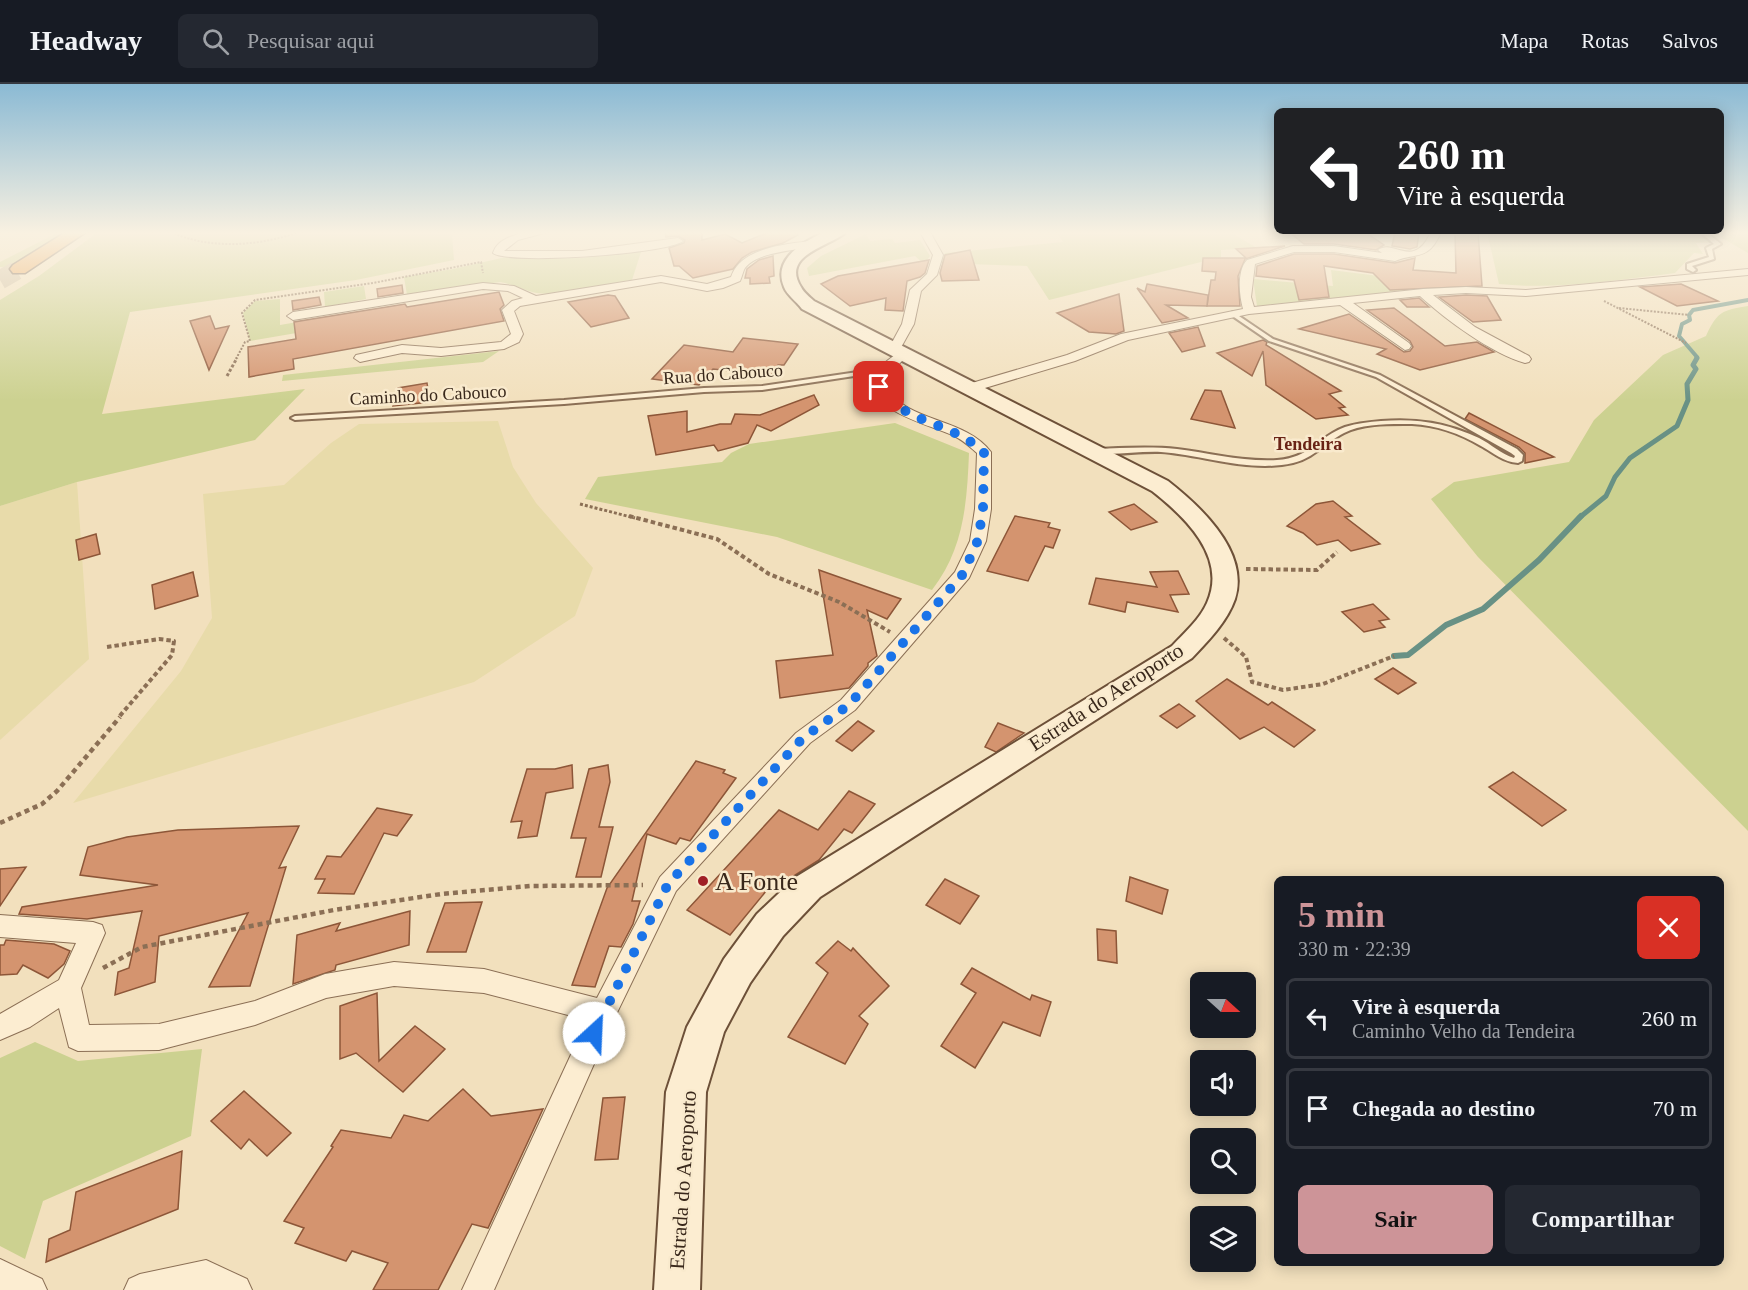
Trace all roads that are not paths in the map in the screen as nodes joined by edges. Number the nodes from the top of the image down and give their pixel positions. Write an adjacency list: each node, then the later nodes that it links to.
1 (469, 288): 13 (street)
2 (511, 288): 9 (street)
3 (602, 288): 9 (street)
4 (793, 288): 16 (main road, Estrada do Aeroporto)
5 (918, 288): 16 (street)
6 (1246, 288): 11 (street)
7 (1576, 288): 8 (street)
8 (1423, 292): 10 (street); 17 (street)
9 (533, 299): 15 (street)
10 (1341, 300): 11 (street); 14 (street)
11 (1249, 311): 12 (street)
12 (1233, 314): 18 (street); 21 (lane)
13 (293, 316)
14 (1405, 346)
15 (360, 358)
16 (894, 358): 18 (main road, Estrada do Aeroporto); 19 (lane, Rua do Cabouco); 24 (street)
17 (1526, 359)
18 (970, 388): 21 (main road, Estrada do Aeroporto)
19 (564, 402): 20 (lane, Caminho do Cabouco)
20 (295, 418)
21 (1094, 451): 32 (main road, Estrada do Aeroporto)
22 (0, 926): 23 (street)
23 (68, 988): 24 (street); 25 (street)
24 (604, 1012): 31 (street)
25 (0, 1027)
26 (0, 1275): 28 (street)
27 (201, 1283): 29 (street); 30 (street)
28 (32, 1290)
29 (140, 1290)
30 (236, 1290)
31 (478, 1290)
32 (677, 1290)

